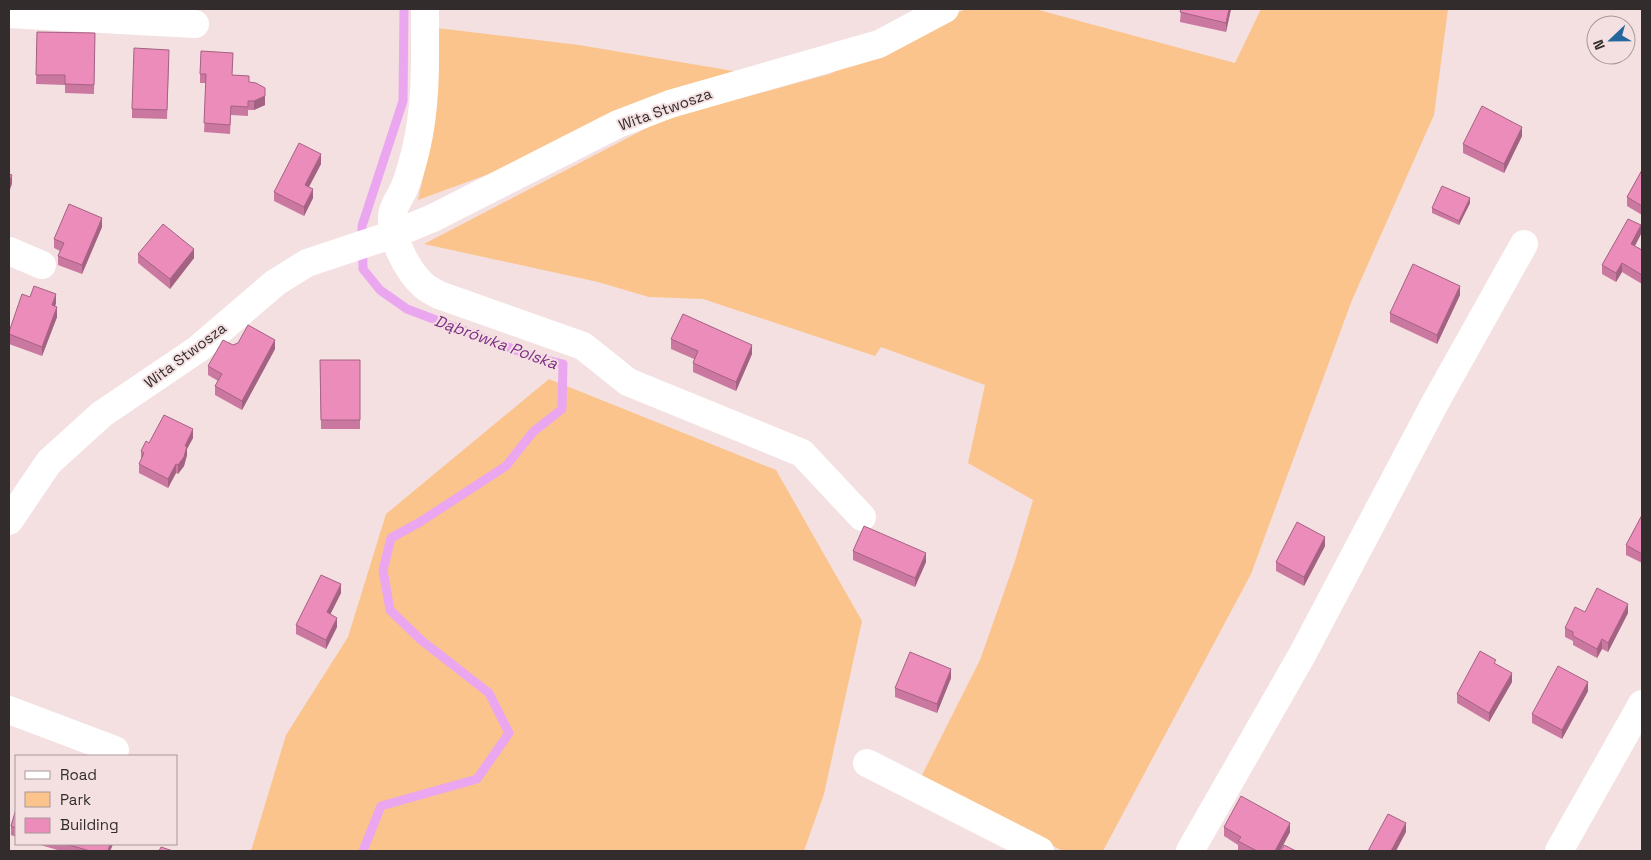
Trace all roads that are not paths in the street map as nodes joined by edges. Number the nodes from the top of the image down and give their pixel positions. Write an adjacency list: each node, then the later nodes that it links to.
1 (425, 9): 5 (street)
2 (945, 9): 5 (street, Wita Stwosza)
3 (9, 14): 4 (street)
4 (195, 24)
5 (384, 238): 9 (street); 10 (street, Wita Stwosza)
6 (1524, 244): 16 (street)
7 (9, 251): 8 (street)
8 (42, 265)
9 (862, 517)
10 (9, 521)
11 (1642, 704): 17 (street)
12 (9, 710): 13 (street)
13 (115, 750)
14 (867, 763): 15 (street)
15 (1040, 851)
16 (1190, 851)
17 (1559, 851)

